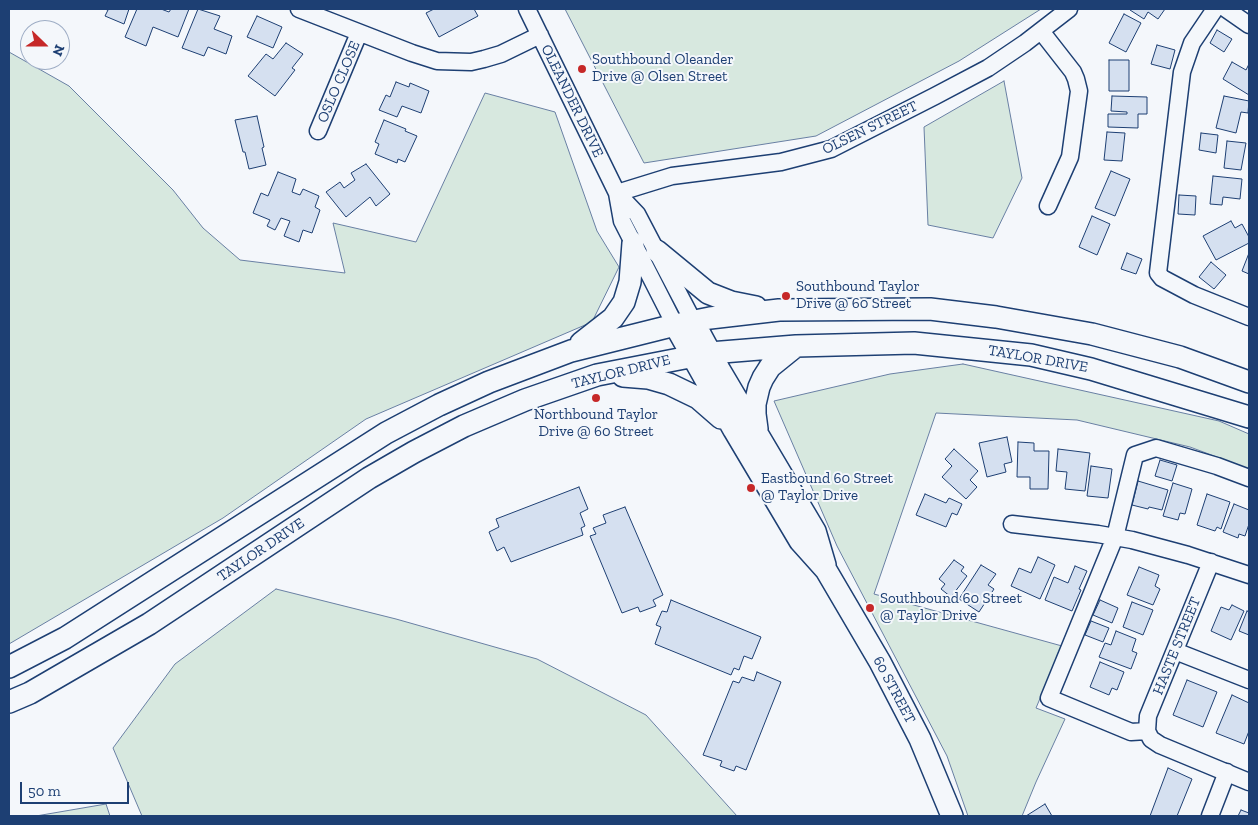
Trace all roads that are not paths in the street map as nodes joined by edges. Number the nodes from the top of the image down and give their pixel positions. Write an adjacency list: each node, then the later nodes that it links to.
1 (527, 9): 9 (street, OLEANDER DRIVE)
2 (1069, 9): 7 (street, OLSEN STREET)
3 (1215, 9): 16 (street)
4 (1226, 9): 6 (street)
5 (310, 11): 8 (street)
6 (1249, 25)
7 (1041, 31): 11 (street, OLSEN STREET); 12 (street)
8 (360, 33): 9 (street); 10 (street, OSLO CLOSE)
9 (540, 35): 11 (street, OLEANDER DRIVE)
10 (318, 131)
11 (618, 193): 13 (street, OLEANDER DRIVE); 14 (street, OLEANDER DRIVE)
12 (1048, 206)
13 (633, 243): 17 (street, OLEANDER DRIVE); 19 (main road)
14 (657, 251): 15 (main road); 17 (street, OLEANDER DRIVE)
15 (779, 310): 17 (main road, TAYLOR DRIVE); 22 (main road, TAYLOR DRIVE)
16 (1249, 317)
17 (684, 323): 19 (main road, TAYLOR DRIVE); 20 (main road)
18 (796, 346): 20 (main road, TAYLOR DRIVE); 23 (main road, TAYLOR DRIVE); 25 (main road)
19 (571, 351): 33 (main road, TAYLOR DRIVE)
20 (701, 354): 21 (main road, TAYLOR DRIVE); 24 (main road, 60 STREET); 25 (main road, 60 STREET)
21 (597, 375): 24 (main road); 35 (main road, TAYLOR DRIVE)
22 (1249, 382)
23 (1249, 417)
24 (734, 430): 30 (main road, 60 STREET)
25 (758, 435): 30 (main road, 60 STREET)
26 (1249, 478): 28 (street)
27 (1012, 524): 28 (street)
28 (1115, 537): 29 (street); 36 (street)
29 (1211, 562): 31 (street); 32 (street, HASTE STREET)
30 (826, 570): 39 (main road, 60 STREET)
31 (1249, 575)
32 (1175, 651): 34 (street); 36 (street, HASTE STREET)
33 (9, 667)
34 (1249, 680)
35 (9, 702)
36 (1146, 731): 37 (street)
37 (1227, 772): 38 (street); 40 (street)
38 (1249, 782)
39 (952, 816)
40 (1210, 816)

